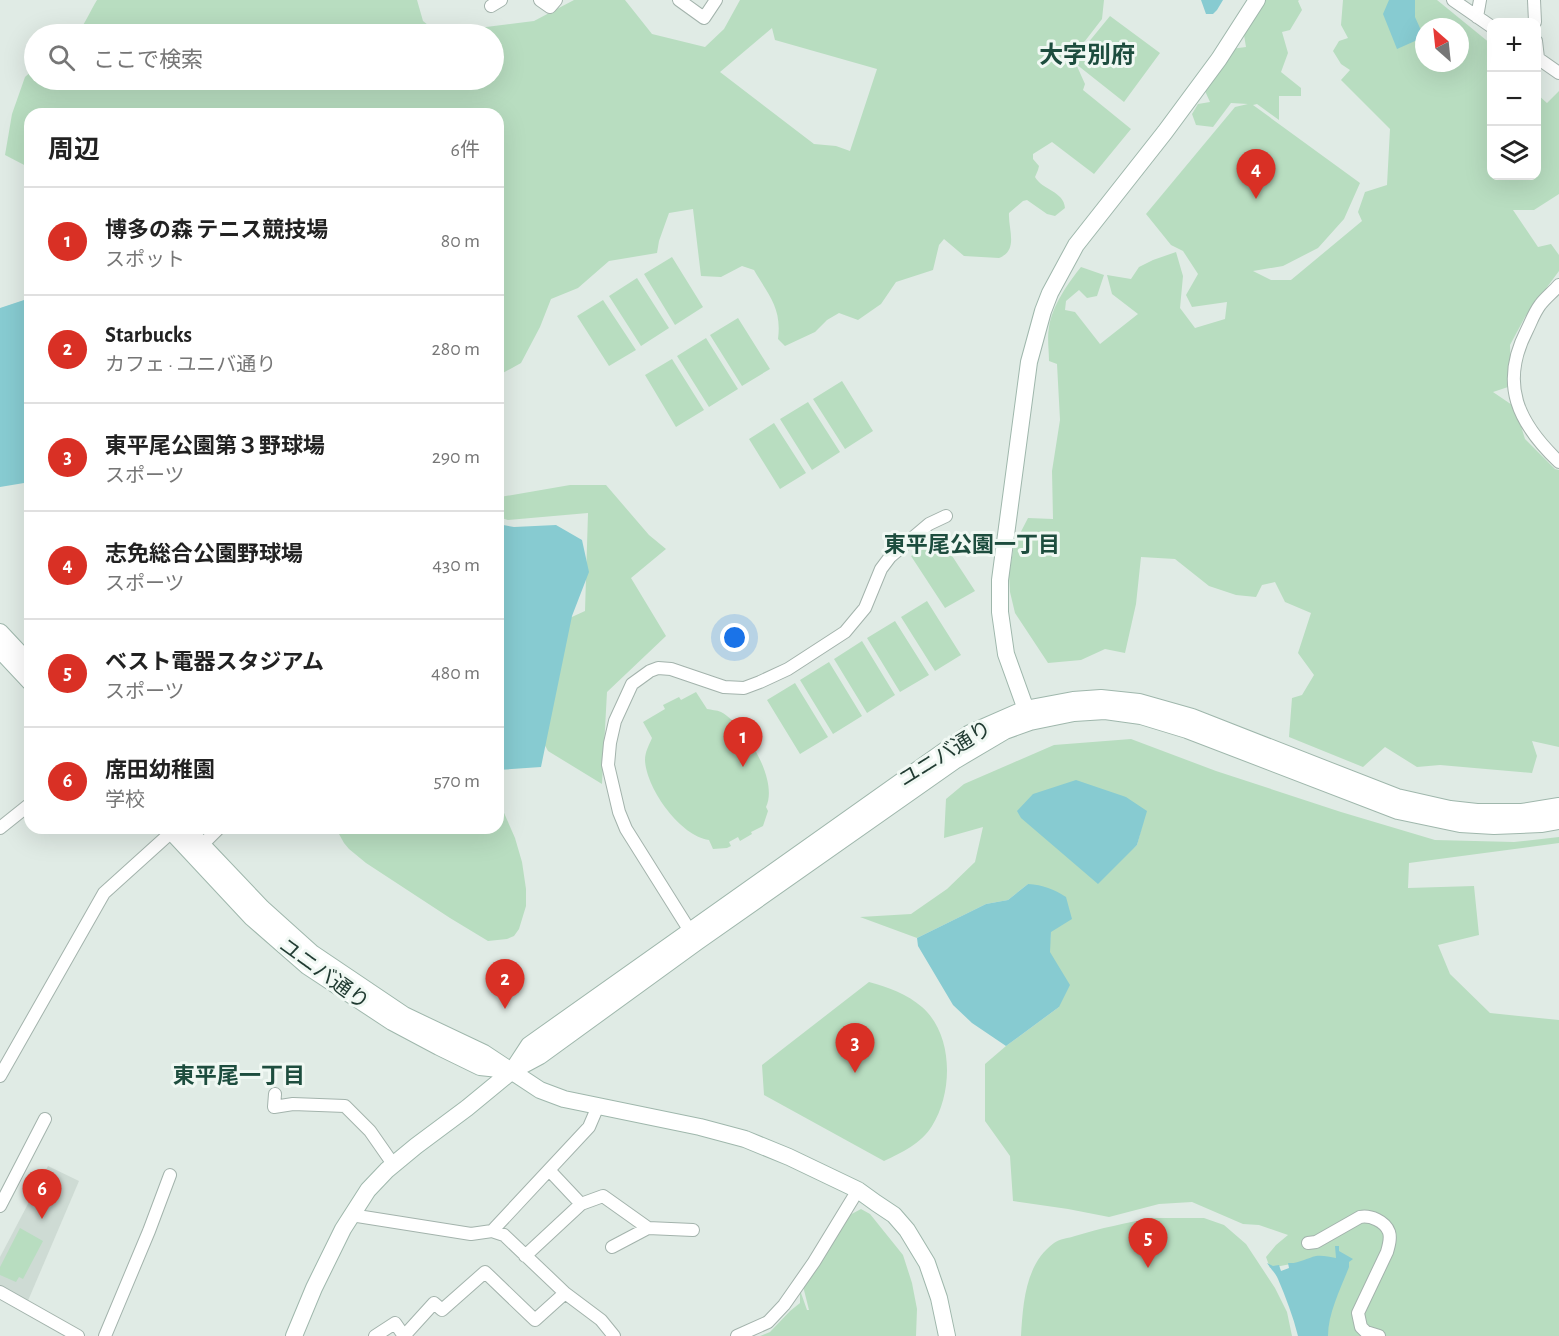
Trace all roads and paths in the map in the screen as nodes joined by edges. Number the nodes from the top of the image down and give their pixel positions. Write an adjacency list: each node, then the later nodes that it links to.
1 (540, 0): 2 (street)
2 (555, 0)
3 (679, 0): 4 (street)
4 (716, 0)
5 (1257, 0): 21 (street)
6 (1453, 0): 9 (street)
7 (1480, 0): 9 (street)
8 (1534, 0): 10 (street)
9 (1477, 17): 11 (street)
10 (1535, 18)
11 (1487, 24)
12 (1541, 61): 13 (street)
13 (1559, 73)
14 (1559, 285): 15 (street)
15 (1559, 462)
16 (946, 516): 30 (street)
17 (0, 632): 19 (street)
18 (0, 650): 20 (street)
19 (24, 658)
20 (24, 676)
21 (1028, 715): 22 (street, ユニバ通り); 24 (street, ユニバ通り); 30 (street, ユニバ通り); 31 (street, ユニバ通り)
22 (1559, 806)
23 (24, 809): 25 (street)
24 (1559, 821)
25 (0, 828)
26 (169, 834): 32 (street)
27 (180, 834): 29 (street, ユニバ通り)
28 (213, 834): 29 (street)
29 (197, 850): 31 (street, ユニバ通り)
30 (690, 931): 31 (street, ユニバ通り)
31 (512, 1071): 34 (street); 36 (street)
32 (0, 1076)
33 (275, 1094): 36 (street)
34 (598, 1106): 37 (street); 39 (street)
35 (45, 1119): 41 (street)
36 (393, 1164): 42 (street)
37 (549, 1170): 40 (street); 45 (street)
38 (170, 1175): 53 (street)
39 (858, 1190): 57 (street); 58 (street)
40 (581, 1204): 43 (street); 48 (street)
41 (0, 1206)
42 (351, 1215): 45 (street); 51 (street)
43 (648, 1227): 44 (street); 47 (street)
44 (693, 1230)
45 (492, 1231): 48 (street)
46 (1308, 1243): 59 (street)
47 (612, 1246)
48 (525, 1256): 50 (street)
49 (0, 1292): 52 (street)
50 (565, 1293): 55 (street); 56 (street)
51 (297, 1335)
52 (78, 1336)
53 (105, 1336)
54 (375, 1336): 55 (street)
55 (404, 1336)
56 (614, 1336)
57 (737, 1336)
58 (947, 1336)
59 (1379, 1336)

